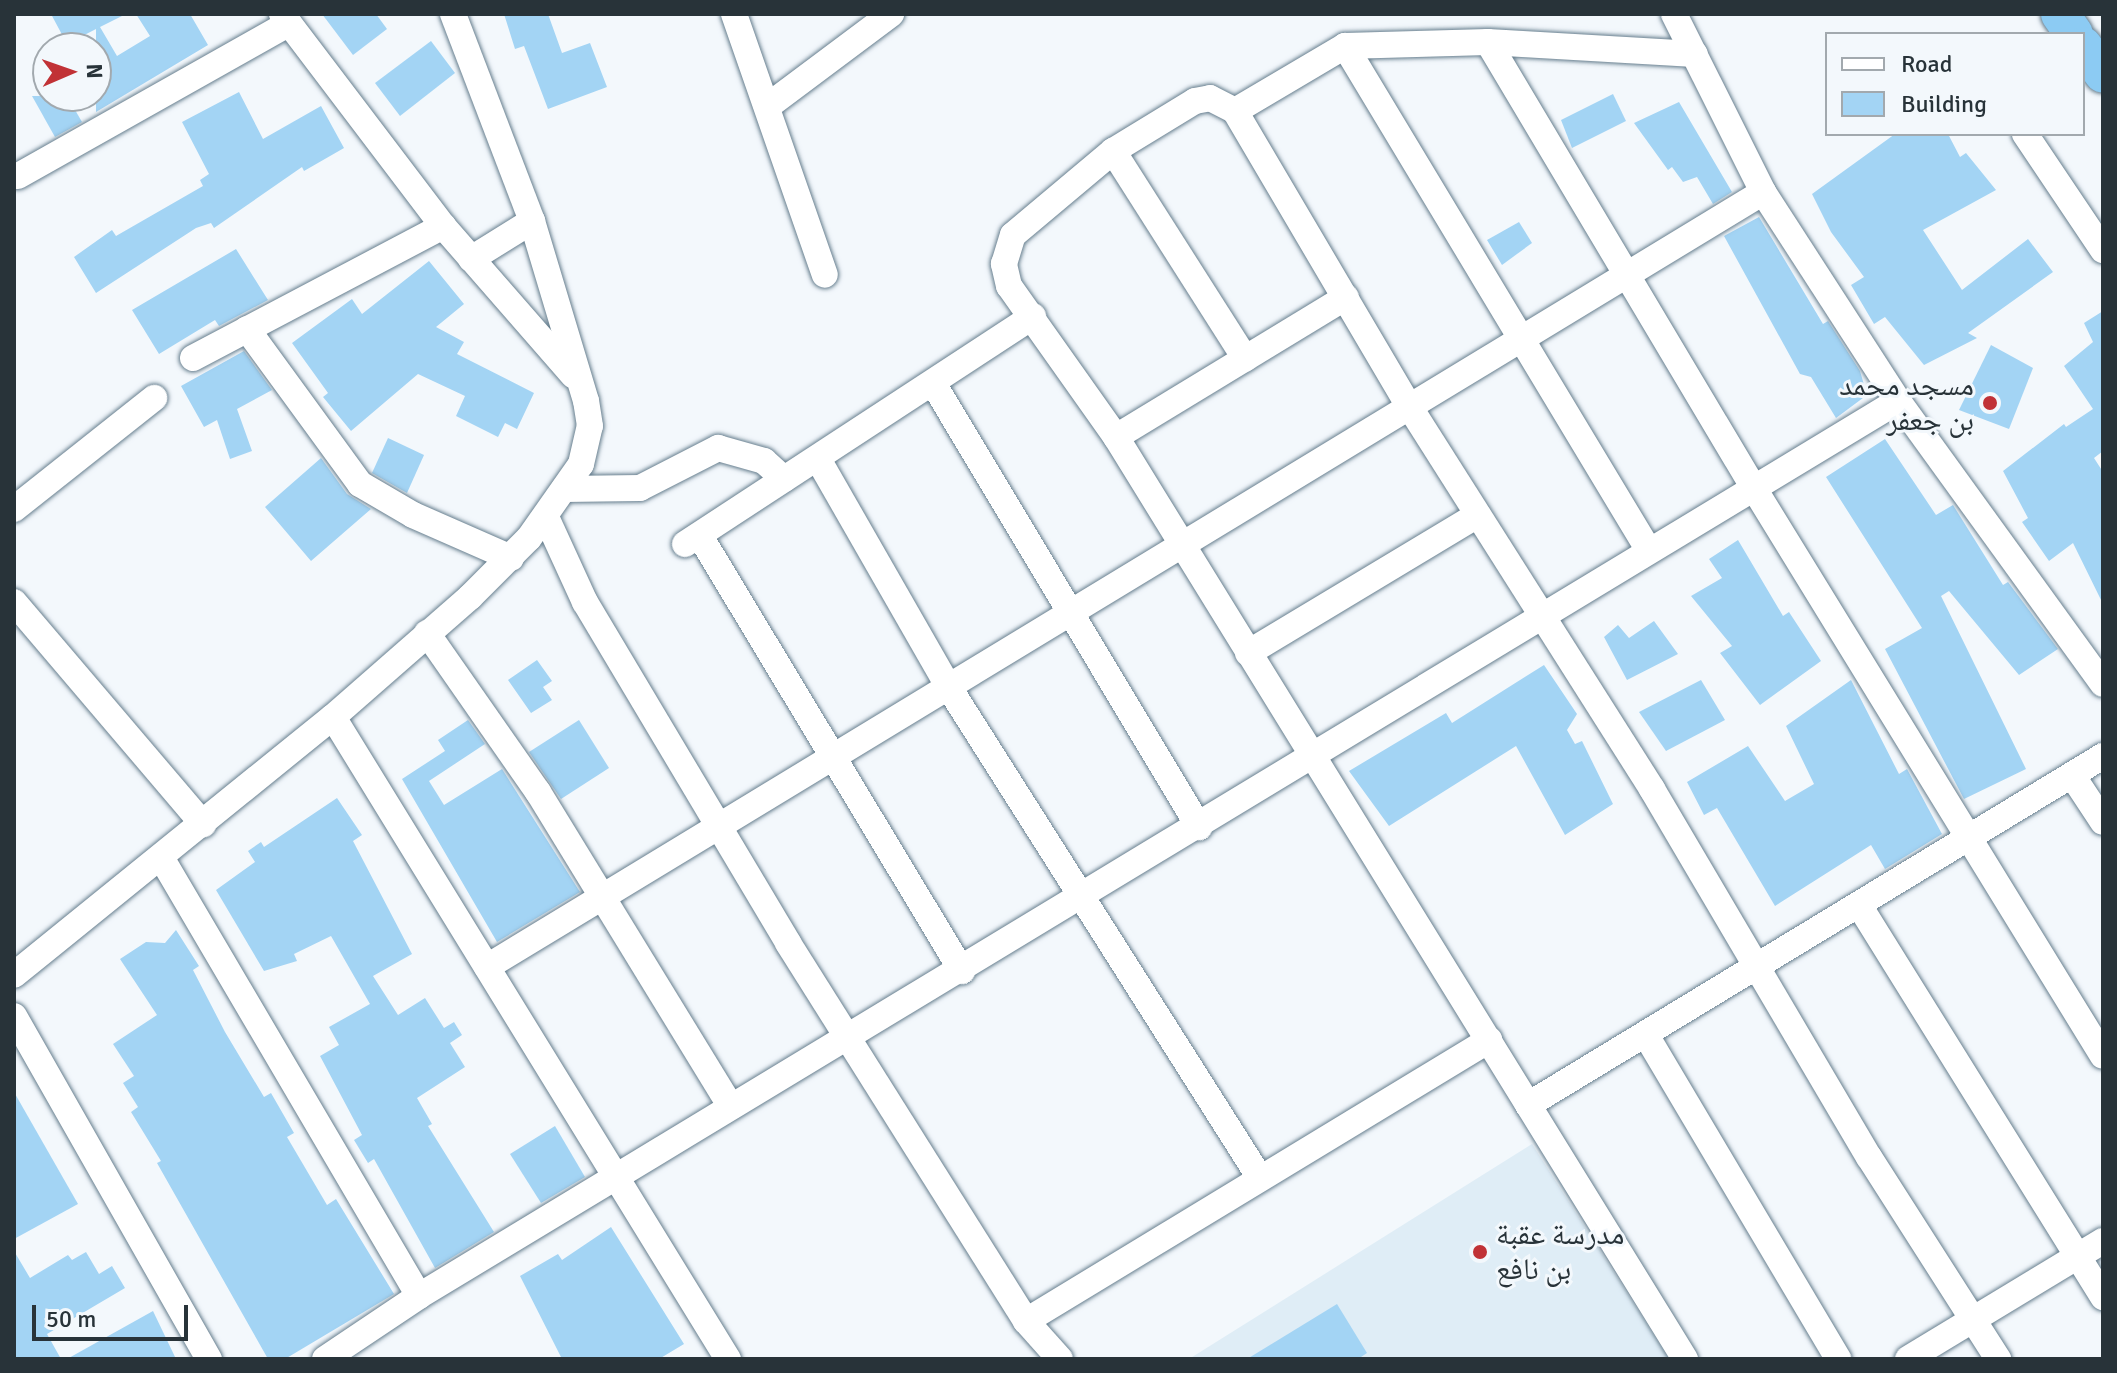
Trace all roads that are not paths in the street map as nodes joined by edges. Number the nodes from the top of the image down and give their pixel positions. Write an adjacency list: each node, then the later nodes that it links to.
1 (453, 14): 19 (street)
2 (734, 14): 13 (street)
3 (891, 14): 13 (street)
4 (1674, 14): 11 (street)
5 (2060, 14): 7 (highway)
6 (286, 19): 17 (street); 20 (street)
7 (2073, 32)
8 (1488, 42): 9 (street); 11 (street); 23 (street)
9 (1345, 46): 14 (street); 28 (street)
10 (2085, 49): 12 (highway)
11 (1695, 54): 18 (street)
12 (2103, 74)
13 (768, 106): 24 (street)
14 (1235, 111): 16 (street); 25 (street)
15 (2026, 136): 21 (street)
16 (1113, 151): 26 (street); 30 (street)
17 (18, 176)
18 (1763, 192): 23 (street); 34 (street)
19 (532, 221): 22 (street); 31 (street)
20 (443, 226): 22 (street); 27 (street)
21 (2103, 250)
22 (471, 259): 31 (street)
23 (1627, 274): 28 (street); 40 (street)
24 (825, 275)
25 (1346, 297): 30 (street); 35 (street)
26 (1033, 316): 32 (street); 36 (street)
27 (247, 329): 29 (street); 46 (street)
28 (1518, 340): 35 (street); 45 (street)
29 (193, 358)
30 (1245, 358): 36 (street)
31 (578, 381): 39 (street)
32 (933, 383): 37 (street); 48 (street)
33 (154, 398): 41 (street)
34 (1898, 401): 40 (street); 52 (street)
35 (1409, 406): 42 (street); 44 (street)
36 (1116, 437): 44 (street)
37 (818, 459): 38 (street); 53 (street)
38 (784, 479): 39 (street); 55 (street)
39 (564, 489): 43 (street)
40 (1755, 490): 45 (street); 63 (street)
41 (14, 509)
42 (1478, 515): 49 (street); 51 (street)
43 (546, 517): 46 (street); 61 (street)
44 (1181, 543): 48 (street); 51 (street)
45 (1648, 549): 49 (street)
46 (511, 558): 50 (street)
47 (14, 602): 60 (street)
48 (1070, 611): 53 (street); 62 (street)
49 (1544, 615): 57 (street); 68 (street)
50 (427, 633): 54 (street); 65 (street)
51 (1248, 653): 57 (street)
52 (2103, 684)
53 (948, 686): 55 (street); 66 (street)
54 (333, 717): 60 (street); 69 (street)
55 (832, 755): 61 (street); 70 (street)
56 (2103, 756): 58 (street)
57 (1310, 757): 62 (street); 75 (street)
58 (2072, 775): 59 (street); 63 (street)
59 (2103, 822)
60 (203, 824): 64 (street)
61 (718, 827): 65 (street); 74 (street)
62 (1199, 827): 66 (street)
63 (1968, 839): 67 (street); 76 (street)
64 (162, 859): 71 (street); 83 (street)
65 (604, 896): 69 (street); 78 (street)
66 (1080, 898): 70 (street); 80 (street)
67 (1859, 905): 68 (street); 82 (street)
68 (1758, 966): 73 (street); 85 (street)
69 (487, 967): 79 (street)
70 (962, 971): 74 (street)
71 (14, 975)
72 (14, 1016): 88 (street)
73 (1646, 1035): 77 (street); 92 (street)
74 (847, 1039): 78 (street); 86 (street)
75 (1489, 1040): 77 (street); 80 (street)
76 (2103, 1056)
77 (1528, 1105): 91 (street)
78 (731, 1107): 79 (street)
79 (616, 1177): 83 (street); 87 (street)
80 (1260, 1178): 86 (street)
81 (2103, 1241): 82 (street)
82 (2078, 1256): 84 (street); 85 (street)
83 (419, 1296): 89 (street)
84 (2103, 1297)
85 (1973, 1319): 93 (street); 94 (street)
86 (1026, 1321): 90 (street)
87 (717, 1355)
88 (209, 1359)
89 (325, 1359)
90 (1060, 1359)
91 (1685, 1359)
92 (1838, 1359)
93 (1908, 1359)
94 (1998, 1359)

